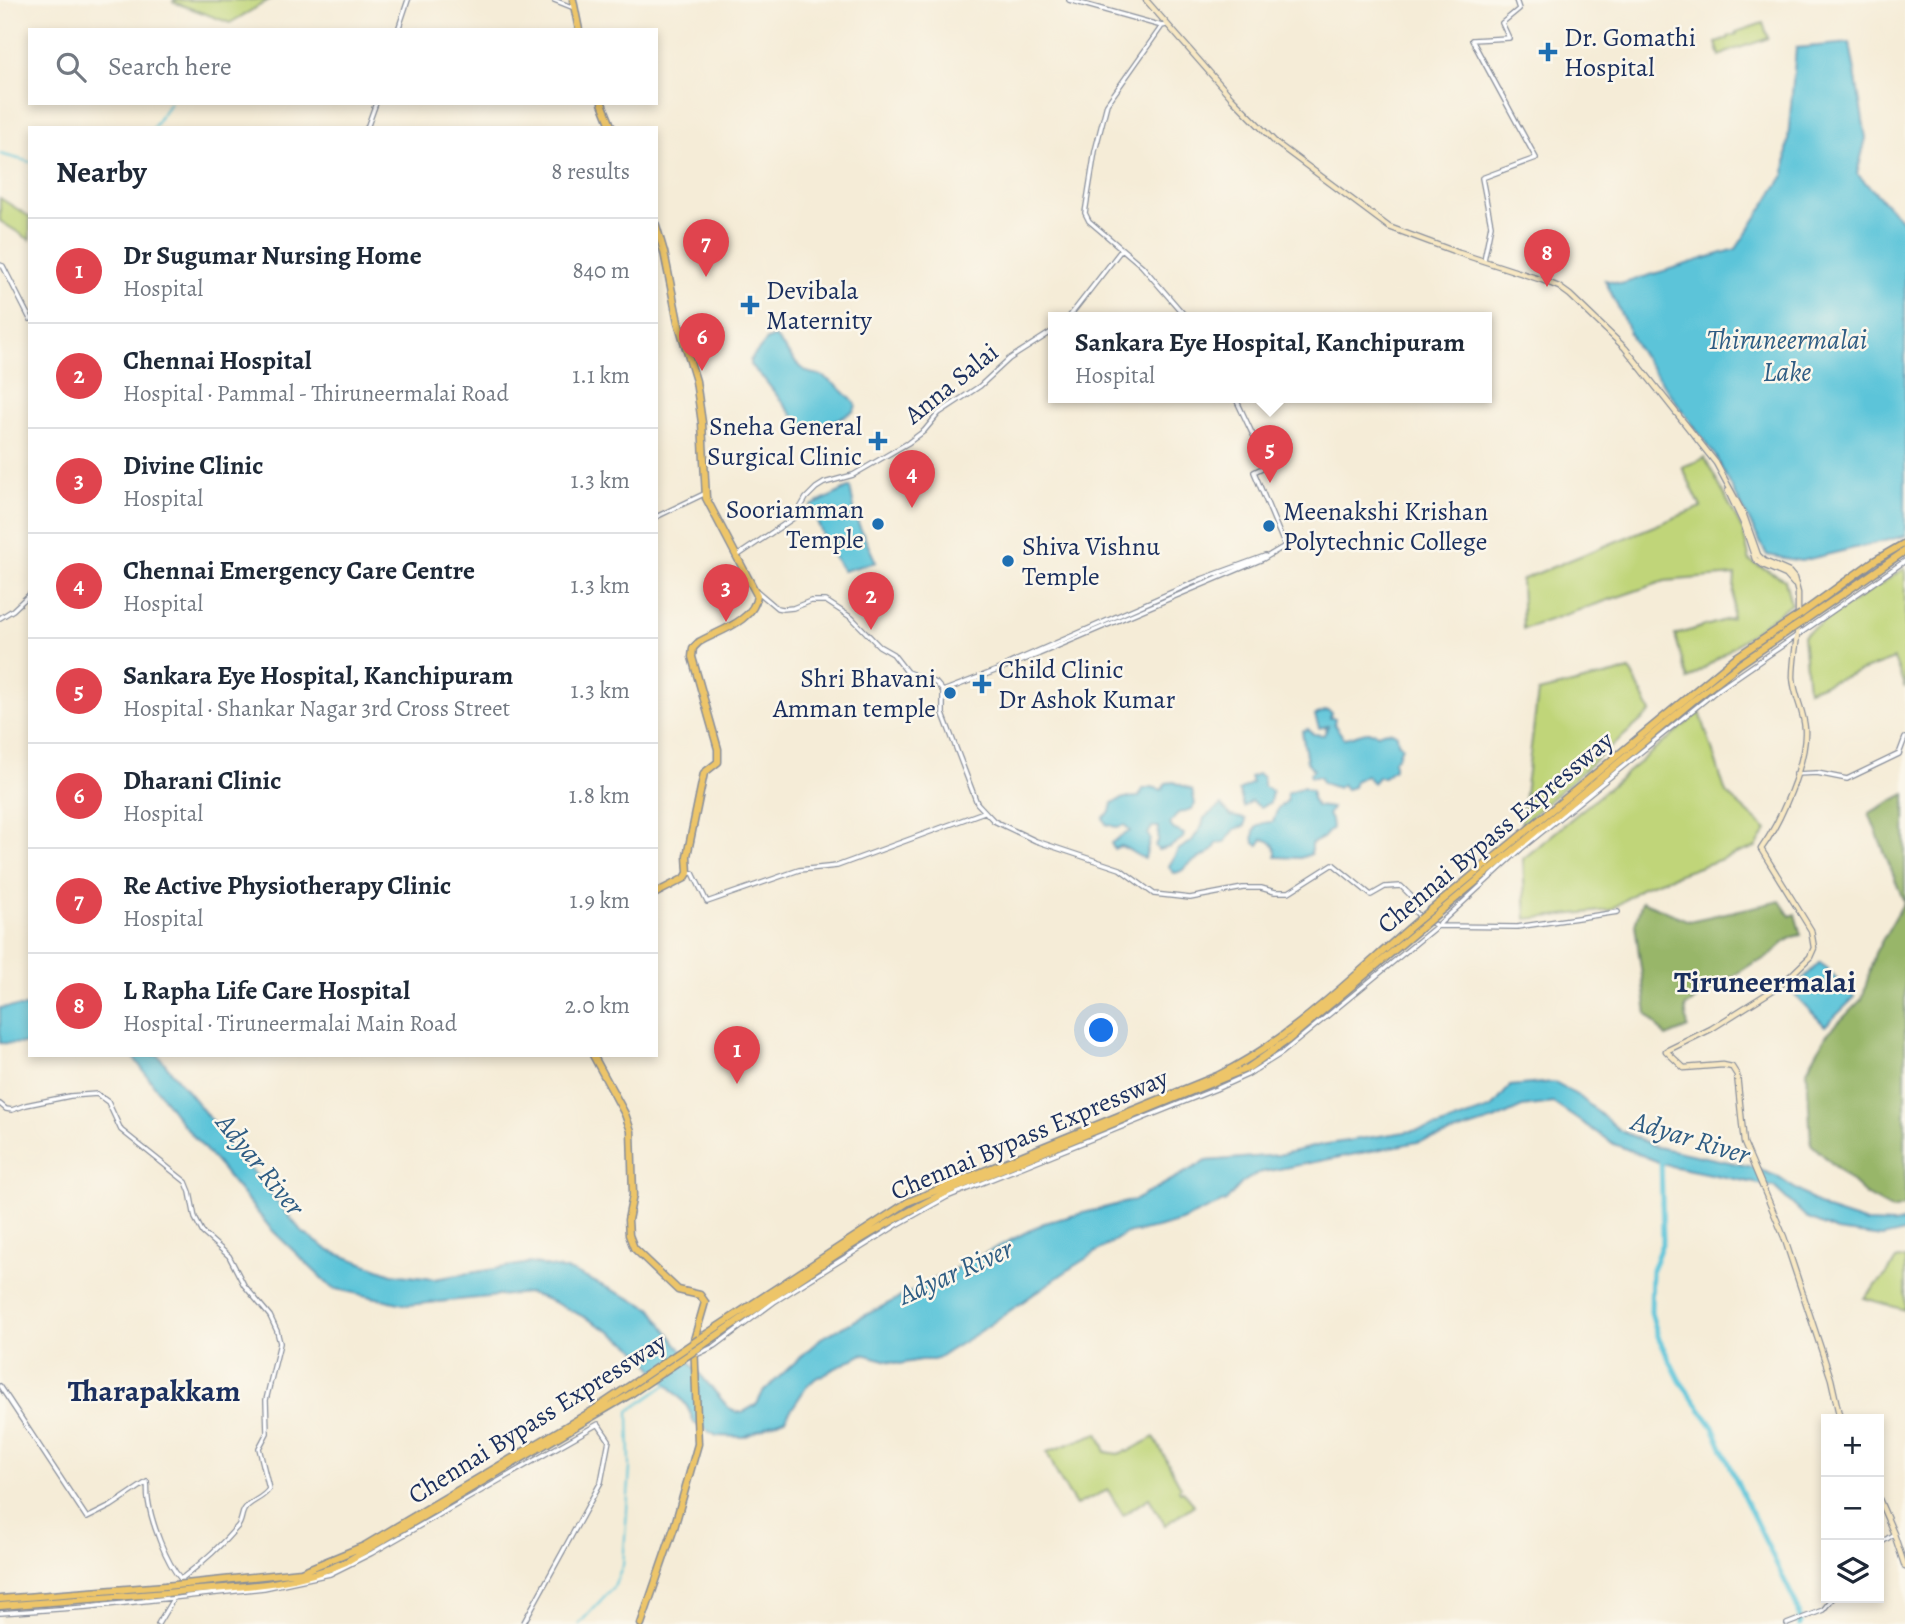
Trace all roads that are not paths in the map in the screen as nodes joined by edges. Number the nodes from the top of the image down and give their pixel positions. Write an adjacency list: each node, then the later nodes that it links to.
1 (408, 0): 8 (street)
2 (554, 0): 6 (street)
3 (1069, 0): 7 (street)
4 (1146, 0): 7 (main road)
5 (1516, 0): 16 (street)
6 (574, 4): 9 (main road)
7 (1164, 26): 15 (street); 16 (main road)
8 (399, 28)
9 (579, 28)
10 (375, 105): 12 (street)
11 (603, 105): 13 (main road)
12 (368, 126)
13 (611, 126)
14 (658, 232): 23 (main road)
15 (1122, 248): 18 (street); 19 (street)
16 (1484, 260): 35 (main road)
17 (0, 265): 20 (street)
18 (1073, 312)
19 (1182, 312)
20 (28, 315)
21 (1048, 334): 27 (street, Anna Salai)
22 (1238, 403): 36 (street)
23 (706, 493): 24 (street); 27 (main road)
24 (658, 516)
25 (1905, 543): 34 (main road, Chennai Bypass Expressway)
26 (1905, 551): 34 (main road, Chennai Bypass Expressway)
27 (737, 556): 29 (main road)
28 (1905, 561): 35 (street)
29 (756, 590): 31 (street); 32 (main road)
30 (28, 596): 33 (street)
31 (767, 600): 32 (main road); 36 (street)
32 (756, 604): 42 (main road)
33 (0, 618)
34 (1801, 618): 35 (main road, Chennai Bypass Expressway, bridge)
35 (1794, 627): 38 (main road); 40 (street); 40 (main road, Chennai Bypass Expressway)
36 (943, 691): 39 (street)
37 (1905, 738): 38 (street)
38 (1796, 774): 50 (main road)
39 (984, 812): 42 (street); 45 (street)
40 (1519, 844): 41 (main road, Chennai Bypass Expressway); 41 (street)
41 (1501, 859): 45 (street); 55 (main road, Chennai Bypass Expressway, bridge)
42 (688, 873): 43 (main road)
43 (658, 891)
44 (1618, 912): 45 (street)
45 (1437, 926): 48 (street)
46 (594, 1057): 48 (main road)
47 (0, 1104): 55 (street)
48 (696, 1356): 64 (main road)
49 (0, 1386): 55 (street)
50 (1839, 1414)
51 (1884, 1511): 52 (main road)
52 (1894, 1534): 53 (street); 54 (main road)
53 (1884, 1541)
54 (1905, 1567)
55 (184, 1585): 56 (main road, Chennai Bypass Expressway, bridge); 57 (street)
56 (166, 1589): 58 (main road, Chennai Bypass Expressway); 60 (main road, Chennai Bypass Expressway)
57 (174, 1598): 61 (street); 62 (street); 63 (street)
58 (0, 1599)
59 (1829, 1603): 65 (street)
60 (0, 1606)
61 (0, 1613)
62 (159, 1624)
63 (523, 1624)
64 (641, 1624)
65 (1787, 1624)

